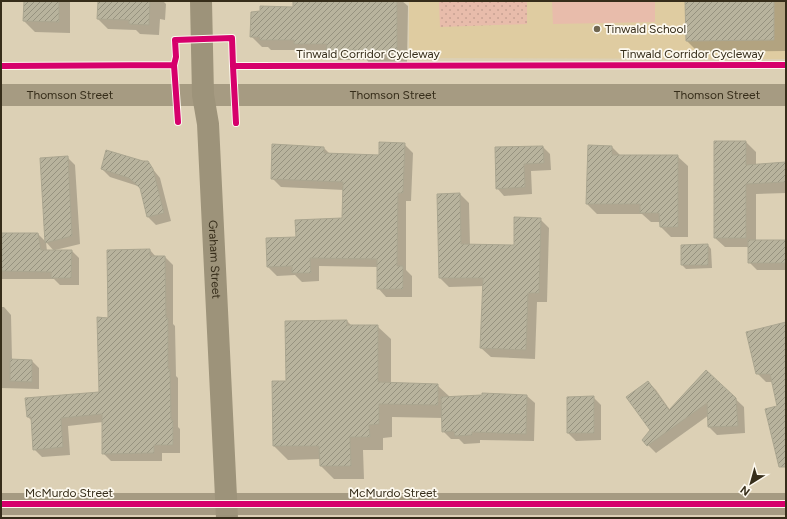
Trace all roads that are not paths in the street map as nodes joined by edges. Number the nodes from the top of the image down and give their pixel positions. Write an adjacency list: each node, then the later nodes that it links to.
1 (201, 1): 3 (street, Graham Street)
2 (1, 95): 3 (street, Thomson Street)
3 (204, 95): 4 (street, Thomson Street); 7 (street, Graham Street)
4 (786, 95)
5 (1, 504): 7 (street, McMurdo Street)
6 (786, 504): 7 (street, McMurdo Street)
7 (226, 511)

